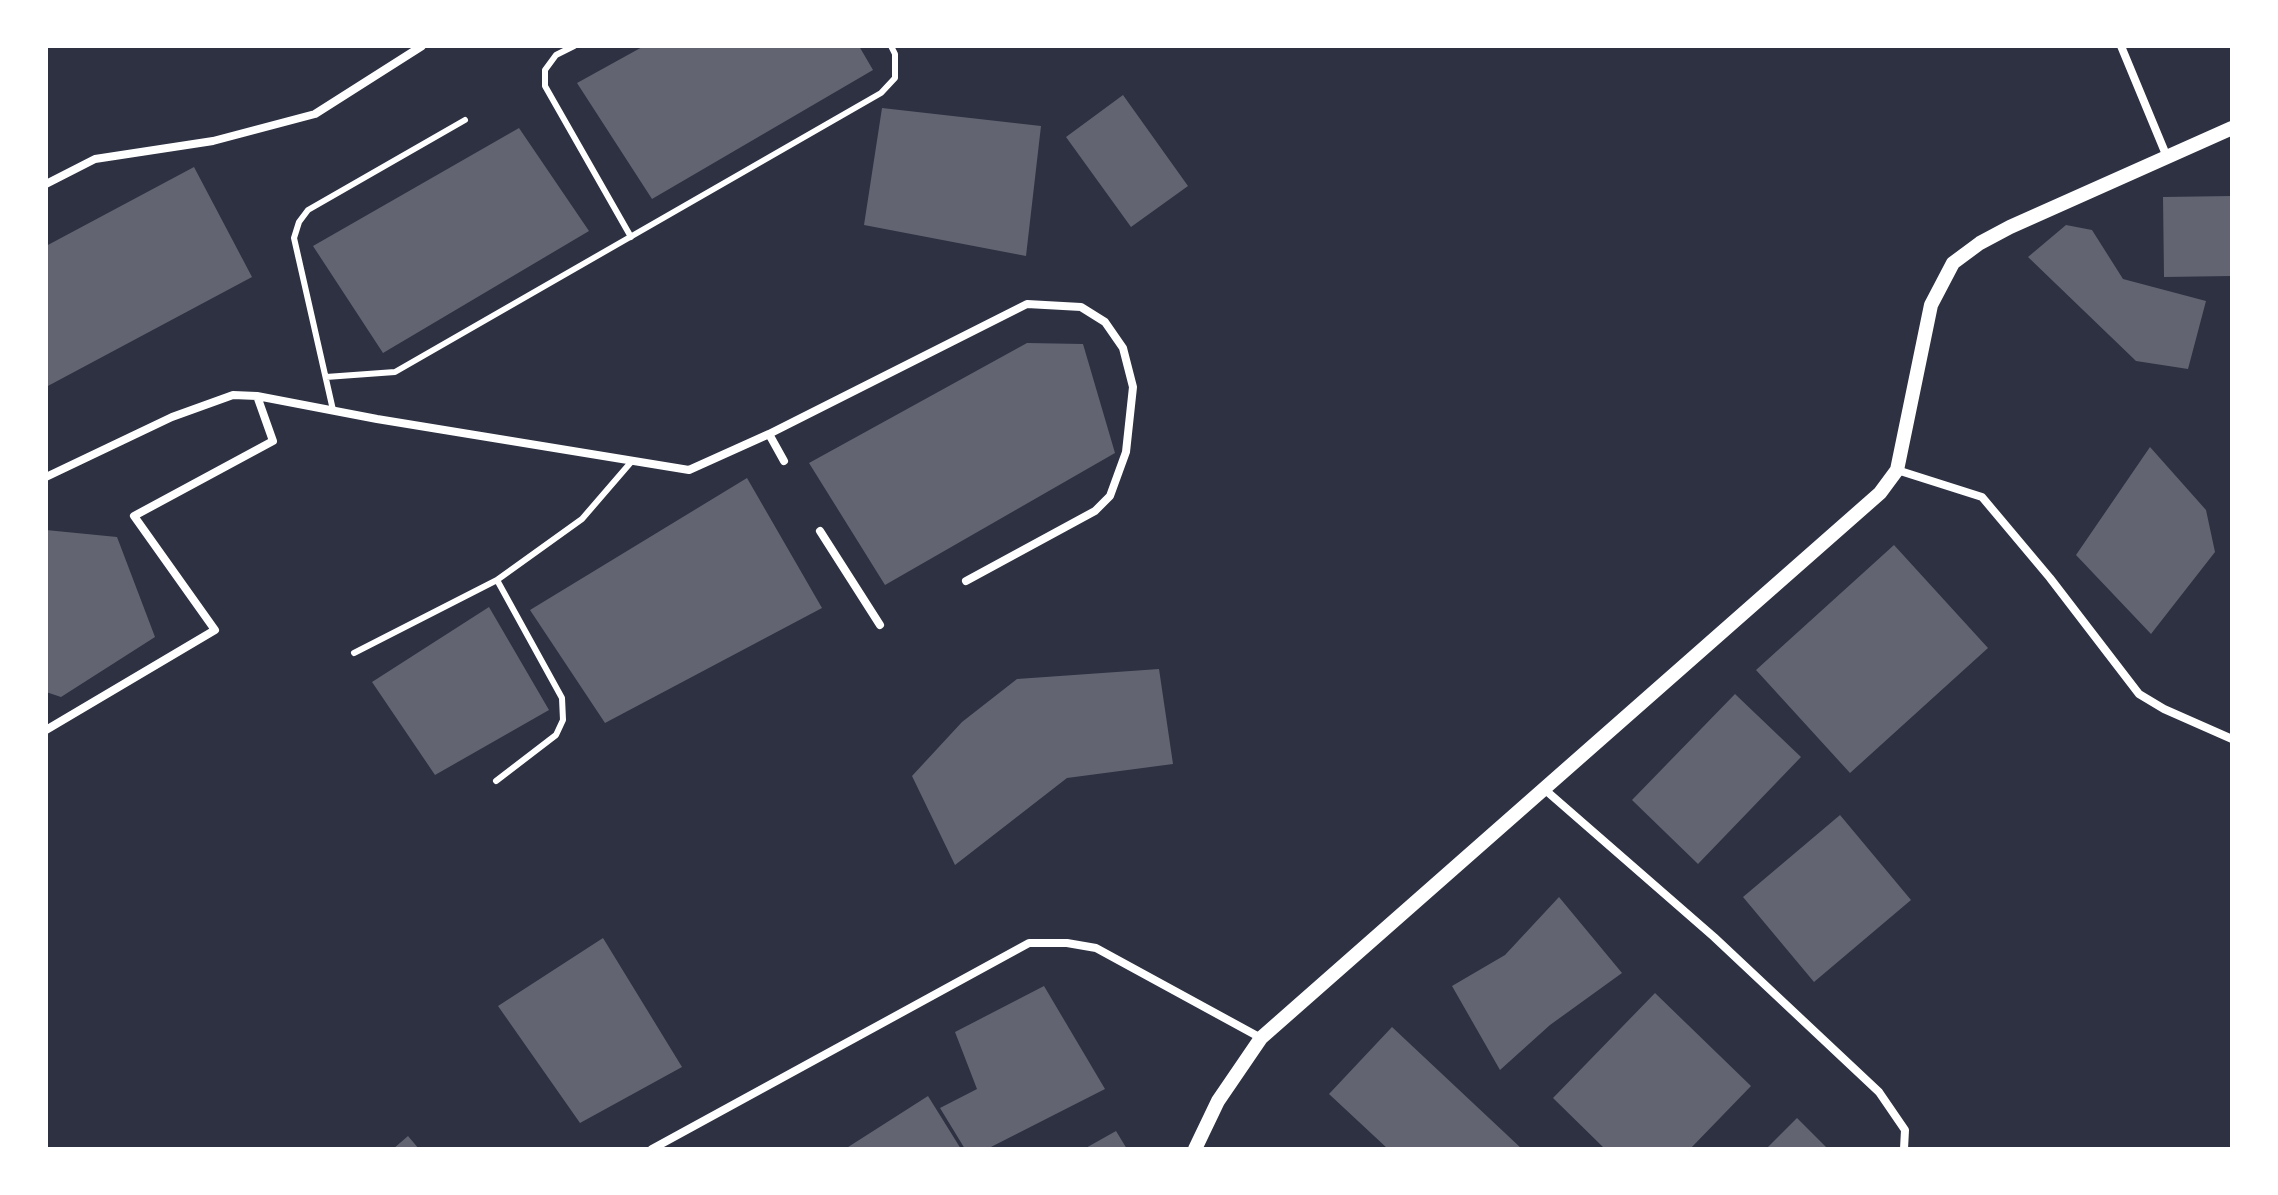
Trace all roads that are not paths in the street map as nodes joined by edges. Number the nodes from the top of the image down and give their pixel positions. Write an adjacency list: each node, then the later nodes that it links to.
1 (422, 46): 8 (street)
2 (574, 46): 9 (lane)
3 (891, 46): 9 (lane)
4 (2121, 46): 7 (street)
5 (465, 120): 10 (lane)
6 (2232, 128): 7 (street)
7 (2167, 157): 16 (street)
8 (46, 184)
9 (631, 237): 10 (lane)
10 (326, 377): 12 (lane)
11 (257, 396): 12 (street); 17 (street); 23 (street)
12 (333, 410): 14 (street)
13 (769, 434): 14 (street); 15 (street); 20 (street)
14 (632, 461): 19 (lane)
15 (784, 461)
16 (1897, 470): 24 (street); 26 (street)
17 (46, 477)
18 (820, 531): 21 (street)
19 (497, 580): 22 (lane); 25 (lane)
20 (966, 581)
21 (880, 625)
22 (354, 653)
23 (46, 730)
24 (2232, 739)
25 (496, 781)
26 (1543, 788): 27 (street); 30 (street)
27 (1261, 1038): 28 (street); 29 (street)
28 (652, 1149)
29 (1195, 1149)
30 (1904, 1149)

